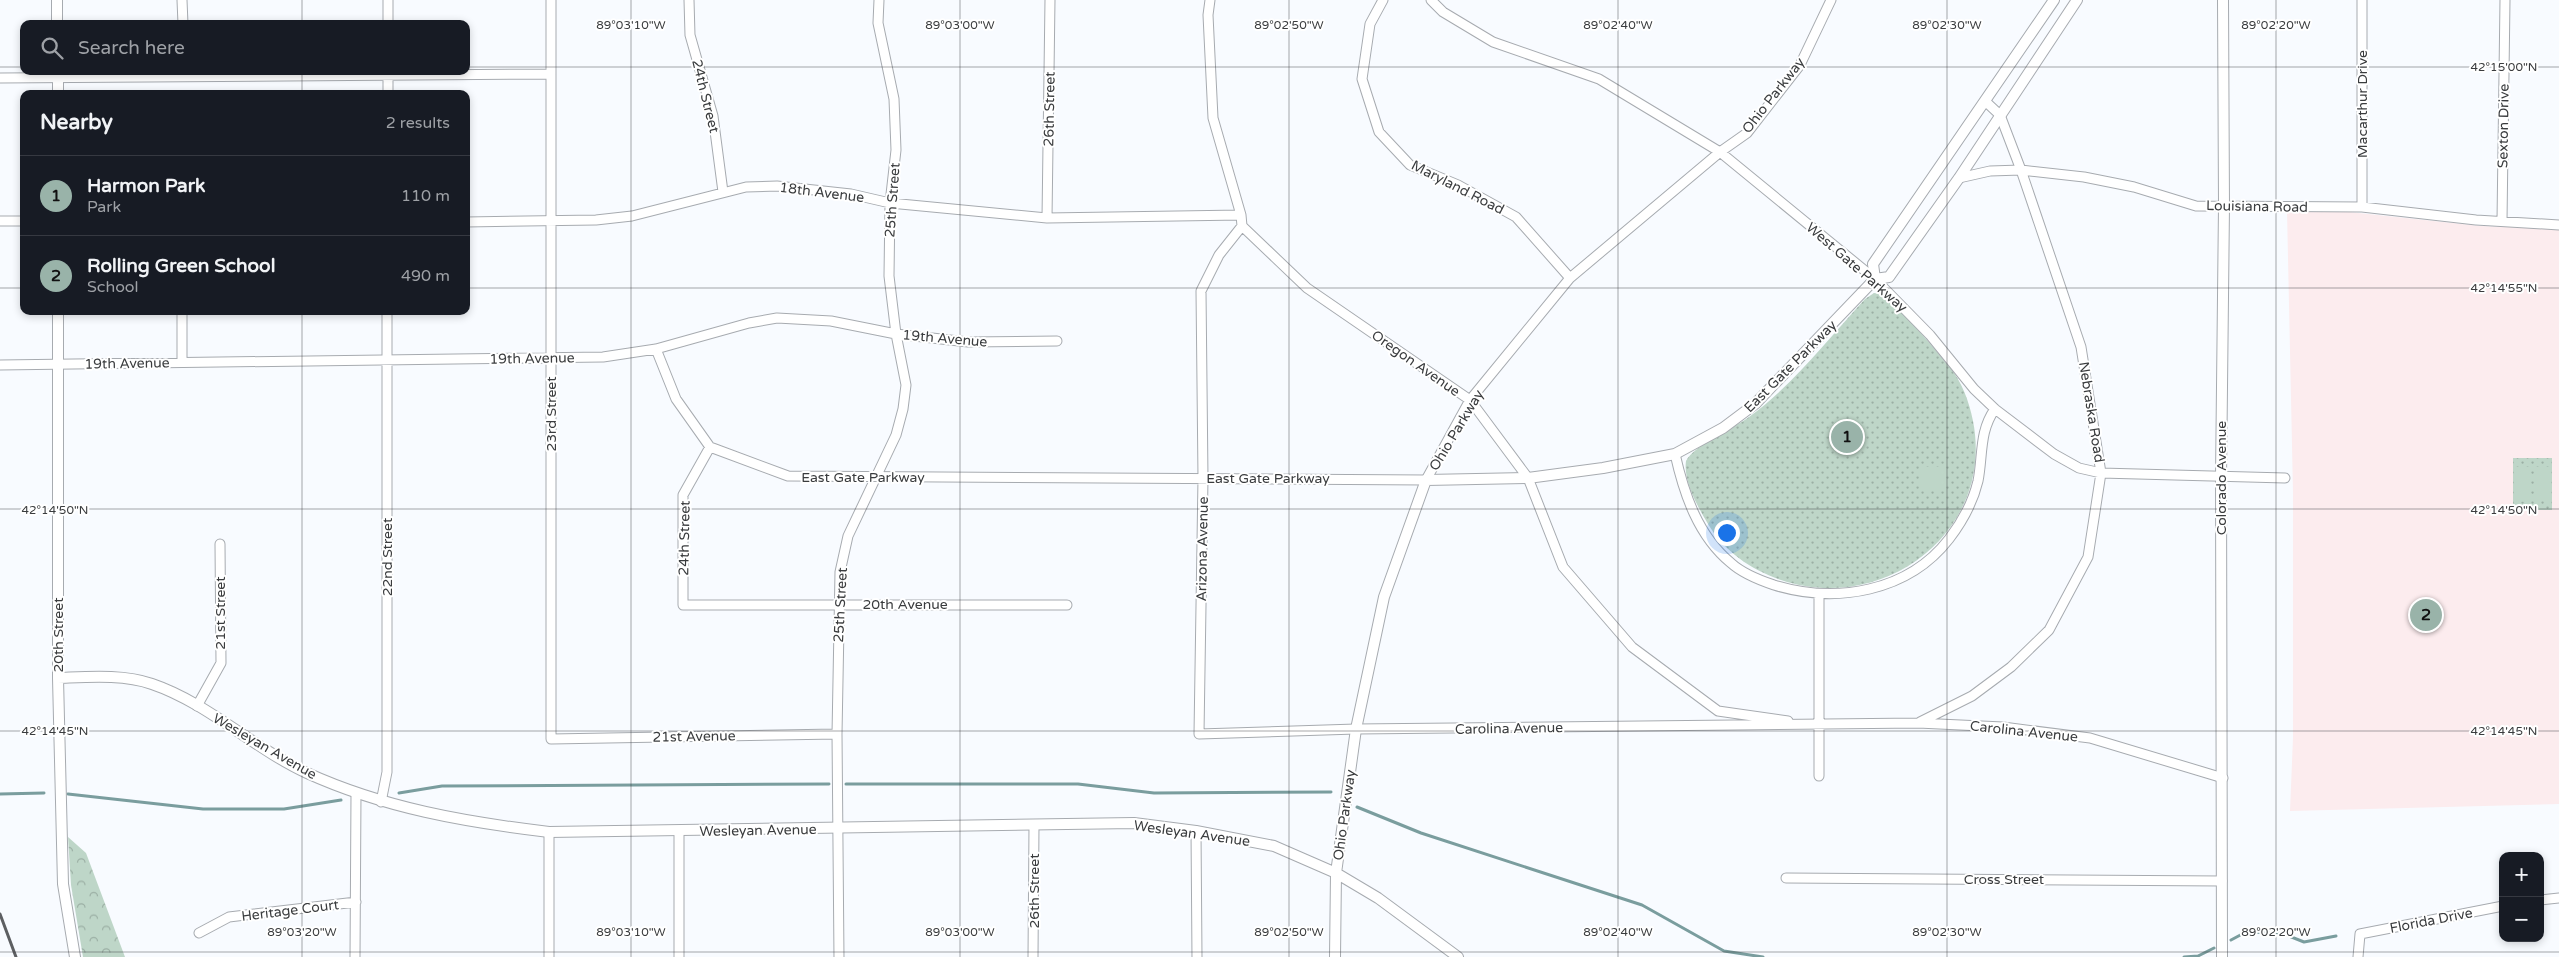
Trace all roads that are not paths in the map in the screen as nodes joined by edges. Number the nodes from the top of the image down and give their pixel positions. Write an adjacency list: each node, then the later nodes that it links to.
1 (57, 0): 17 (street)
2 (182, 0): 18 (street)
3 (388, 0): 19 (street)
4 (551, 0): 21 (street, 23rd Street)
5 (689, 0): 32 (street, 24th Street)
6 (878, 0): 33 (street, 25th Street)
7 (1050, 0): 37 (street, 26th Street)
8 (1210, 0): 36 (street)
9 (1383, 0): 45 (street, Maryland Road)
10 (1431, 0): 29 (street, West Gate Parkway)
11 (1831, 0): 29 (street, Ohio Parkway)
12 (2054, 0): 27 (street)
13 (2077, 0): 28 (street, East Gate Parkway)
14 (2223, 0): 34 (street, Colorado Avenue)
15 (2362, 0): 35 (street, Macarthur Drive)
16 (2505, 0): 41 (street, Sexton Drive)
17 (57, 20)
18 (183, 20)
19 (388, 20)
20 (470, 74): 21 (street)
21 (551, 74): 40 (street, 23rd Street)
22 (58, 75): 24 (street); 25 (street)
23 (388, 75): 26 (street)
24 (0, 78)
25 (58, 90)
26 (388, 90)
27 (1985, 101): 28 (street, Nebraska Road); 46 (street)
28 (2000, 115): 30 (street, Nebraska Road); 31 (street, East Gate Parkway)
29 (1720, 152): 45 (street, Ohio Parkway); 46 (street, West Gate Parkway)
30 (2021, 170): 31 (street, Louisiana Road); 34 (street, Louisiana Road); 62 (street, Nebraska Road)
31 (1958, 178): 46 (street, East Gate Parkway)
32 (723, 192): 33 (street, 18th Avenue); 40 (street, 18th Avenue)
33 (890, 202): 37 (street, 18th Avenue); 50 (street, 25th Street)
34 (2224, 206): 35 (street, Louisiana Road); 63 (street, Colorado Avenue)
35 (2362, 207): 41 (street, Louisiana Road)
36 (1241, 216): 37 (street, 18th Avenue); 44 (street)
37 (1047, 218)
38 (0, 221): 39 (street)
39 (20, 221)
40 (550, 221): 42 (street, 18th Avenue); 53 (street, 23rd Street)
41 (2502, 221): 43 (street, Louisiana Road)
42 (470, 222)
43 (2559, 225)
44 (1242, 226): 58 (street, Oregon Avenue); 65 (street, Arizona Avenue)
45 (1570, 278): 58 (street, Ohio Parkway)
46 (1875, 279): 59 (street, West Gate Parkway); 61 (street, East Gate Parkway)
47 (58, 315): 56 (street, 20th Street)
48 (182, 315): 55 (street)
49 (387, 315): 54 (street, 22nd Street)
50 (896, 334): 51 (street, 19th Avenue); 52 (street, 19th Avenue); 64 (street, 25th Street)
51 (1056, 341)
52 (656, 349): 53 (street, 19th Avenue); 60 (street)
53 (551, 359): 54 (street, 19th Avenue); 81 (street, 23rd Street)
54 (386, 360): 55 (street, 19th Avenue); 85 (street, 22nd Street)
55 (182, 362): 56 (street, 19th Avenue)
56 (58, 364): 57 (street, 19th Avenue); 74 (street, 20th Street)
57 (0, 365)
58 (1470, 400): 66 (street, Oregon Avenue); 68 (street, Ohio Parkway)
59 (1995, 409): 62 (street, West Gate Parkway); 70 (street)
60 (710, 447): 64 (street, East Gate Parkway); 73 (street, 24th Street)
61 (1675, 454): 66 (street, East Gate Parkway); 70 (street)
62 (2102, 473): 63 (street, West Gate Parkway); 76 (street, Nebraska Road)
63 (2221, 476): 67 (street, West Gate Parkway); 83 (street, Colorado Avenue)
64 (877, 477): 65 (street, East Gate Parkway); 71 (street, 25th Street)
65 (1203, 478): 68 (street, East Gate Parkway); 80 (street, Arizona Avenue)
66 (1528, 478): 68 (street, East Gate Parkway); 77 (street, Oregon Avenue)
67 (2285, 478)
68 (1426, 480): 78 (street, Ohio Parkway)
69 (220, 544): 75 (street, 21st Street)
70 (1819, 594): 77 (street)
71 (838, 604): 72 (street, 20th Avenue); 73 (street, 20th Avenue); 79 (street, 25th Street)
72 (1067, 604)
73 (683, 605)
74 (58, 678): 75 (street, Wesleyan Avenue); 99 (street, 20th Street)
75 (197, 706): 84 (street, Wesleyan Avenue)
76 (1918, 723): 77 (street, Carolina Avenue); 83 (street, Carolina Avenue)
77 (1818, 725): 78 (street, Carolina Avenue); 82 (street)
78 (1356, 729): 80 (street, Carolina Avenue); 91 (street, Ohio Parkway)
79 (837, 734): 81 (street, 21st Avenue); 87 (street, 25th Street)
80 (1199, 734)
81 (551, 738)
82 (1819, 776)
83 (2223, 778): 93 (street, Colorado Avenue)
84 (356, 794): 85 (street, Wesleyan Avenue); 96 (street)
85 (381, 802): 90 (street, Wesleyan Avenue)
86 (1034, 825): 87 (street, Wesleyan Avenue); 89 (street, Wesleyan Avenue); 104 (street, 26th Street)
87 (840, 828): 88 (street, Wesleyan Avenue); 103 (street, 25th Street)
88 (679, 831): 90 (street, Wesleyan Avenue); 102 (street)
89 (1196, 831): 91 (street, Wesleyan Avenue); 105 (street)
90 (549, 832): 101 (street)
91 (1336, 873): 106 (street, Ohio Parkway); 107 (street, Wesleyan Avenue)
92 (1786, 878): 93 (street, Cross Street)
93 (2222, 880): 108 (street, Colorado Avenue)
94 (2559, 898): 95 (street)
95 (2544, 900)
96 (356, 902): 98 (street, Heritage Court); 100 (street)
97 (2499, 907): 109 (street, Florida Drive)
98 (199, 934)
99 (75, 957)
100 (355, 957)
101 (549, 957)
102 (679, 957)
103 (839, 957)
104 (1034, 957)
105 (1197, 957)
106 (1335, 957)
107 (1458, 957)
108 (2222, 957)
109 (2358, 957)

